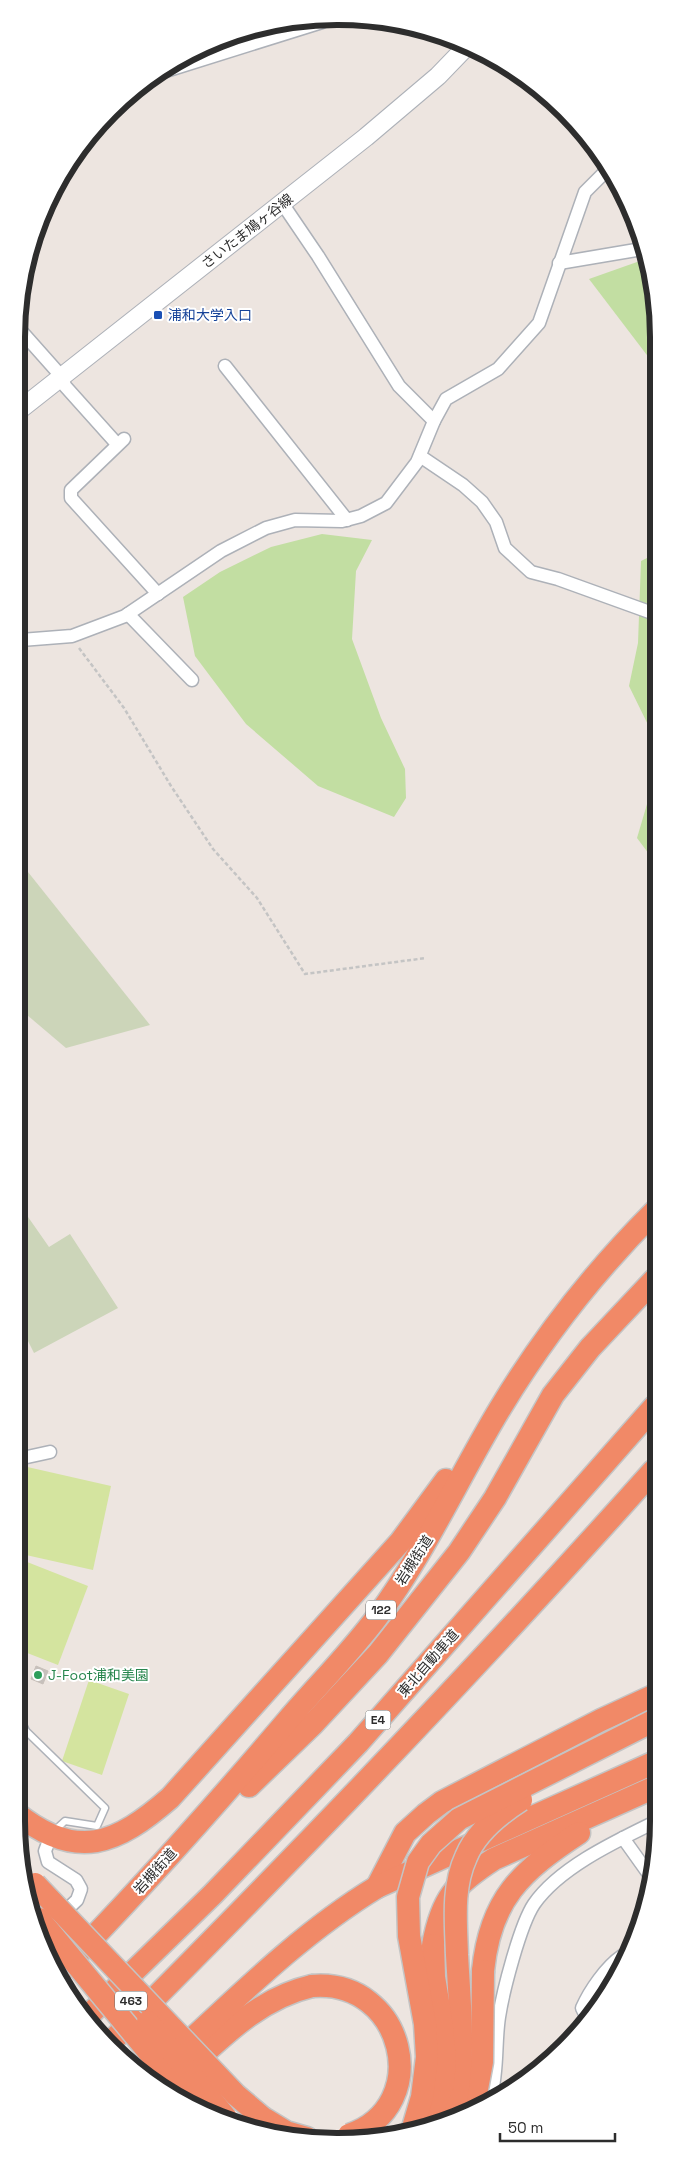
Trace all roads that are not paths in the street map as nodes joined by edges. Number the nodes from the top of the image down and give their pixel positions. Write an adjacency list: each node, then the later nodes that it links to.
1 (306, 27): 3 (street)
2 (462, 51): 5 (main road, さいたま鳩ヶ谷線)
3 (184, 65)
4 (603, 174): 7 (street)
5 (282, 203): 10 (main road, さいたま鳩ヶ谷線); 12 (street)
6 (637, 250): 7 (street)
7 (559, 263): 12 (street)
8 (25, 336): 10 (street)
9 (225, 366): 14 (street)
10 (62, 377): 11 (main road, さいたま鳩ヶ谷線); 15 (street)
11 (25, 406)
12 (434, 421): 13 (street)
13 (420, 456): 14 (street); 16 (street)
14 (346, 520): 15 (street)
15 (158, 594): 17 (street)
16 (650, 612)
17 (128, 614): 18 (street); 19 (street)
18 (25, 640)
19 (192, 680)
20 (650, 1216): 22 (highway, 岩槻街道 / 122)
21 (650, 1284): 42 (highway)
22 (533, 1358): 36 (highway); 42 (highway, 岩槻街道 / 122)
23 (650, 1412): 47 (highway, 東北自動車道 / E4)
24 (50, 1452): 25 (street)
25 (25, 1458)
26 (650, 1474): 48 (highway, E4)
27 (650, 1697): 40 (highway)
28 (650, 1723): 55 (highway, bridge)
29 (650, 1723): 57 (highway, bridge)
30 (25, 1729): 36 (lane)
31 (650, 1764): 40 (highway)
32 (650, 1789): 56 (highway, bridge)
33 (650, 1790): 53 (highway, bridge)
34 (25, 1821): 36 (highway)
35 (650, 1825): 37 (street)
36 (51, 1835): 41 (street)
37 (623, 1838): 38 (street); 51 (street)
38 (646, 1871)
39 (31, 1878): 54 (highway, 463, bridge); 58 (highway, bridge)
40 (377, 1887): 49 (highway)
41 (41, 1916)
42 (110, 1920): 45 (highway, 岩槻街道 / 122)
43 (45, 1930): 50 (highway, 463, bridge)
44 (618, 1959): 46 (street)
45 (62, 1969)
46 (584, 2012)
47 (91, 2013)
48 (115, 2039)
49 (155, 2073)
50 (175, 2087)
51 (495, 2090)
52 (187, 2094): 59 (highway, bridge)
53 (474, 2102)
54 (219, 2109)
55 (454, 2110)
56 (428, 2119)
57 (414, 2123)
58 (277, 2127)
59 (356, 2132)

